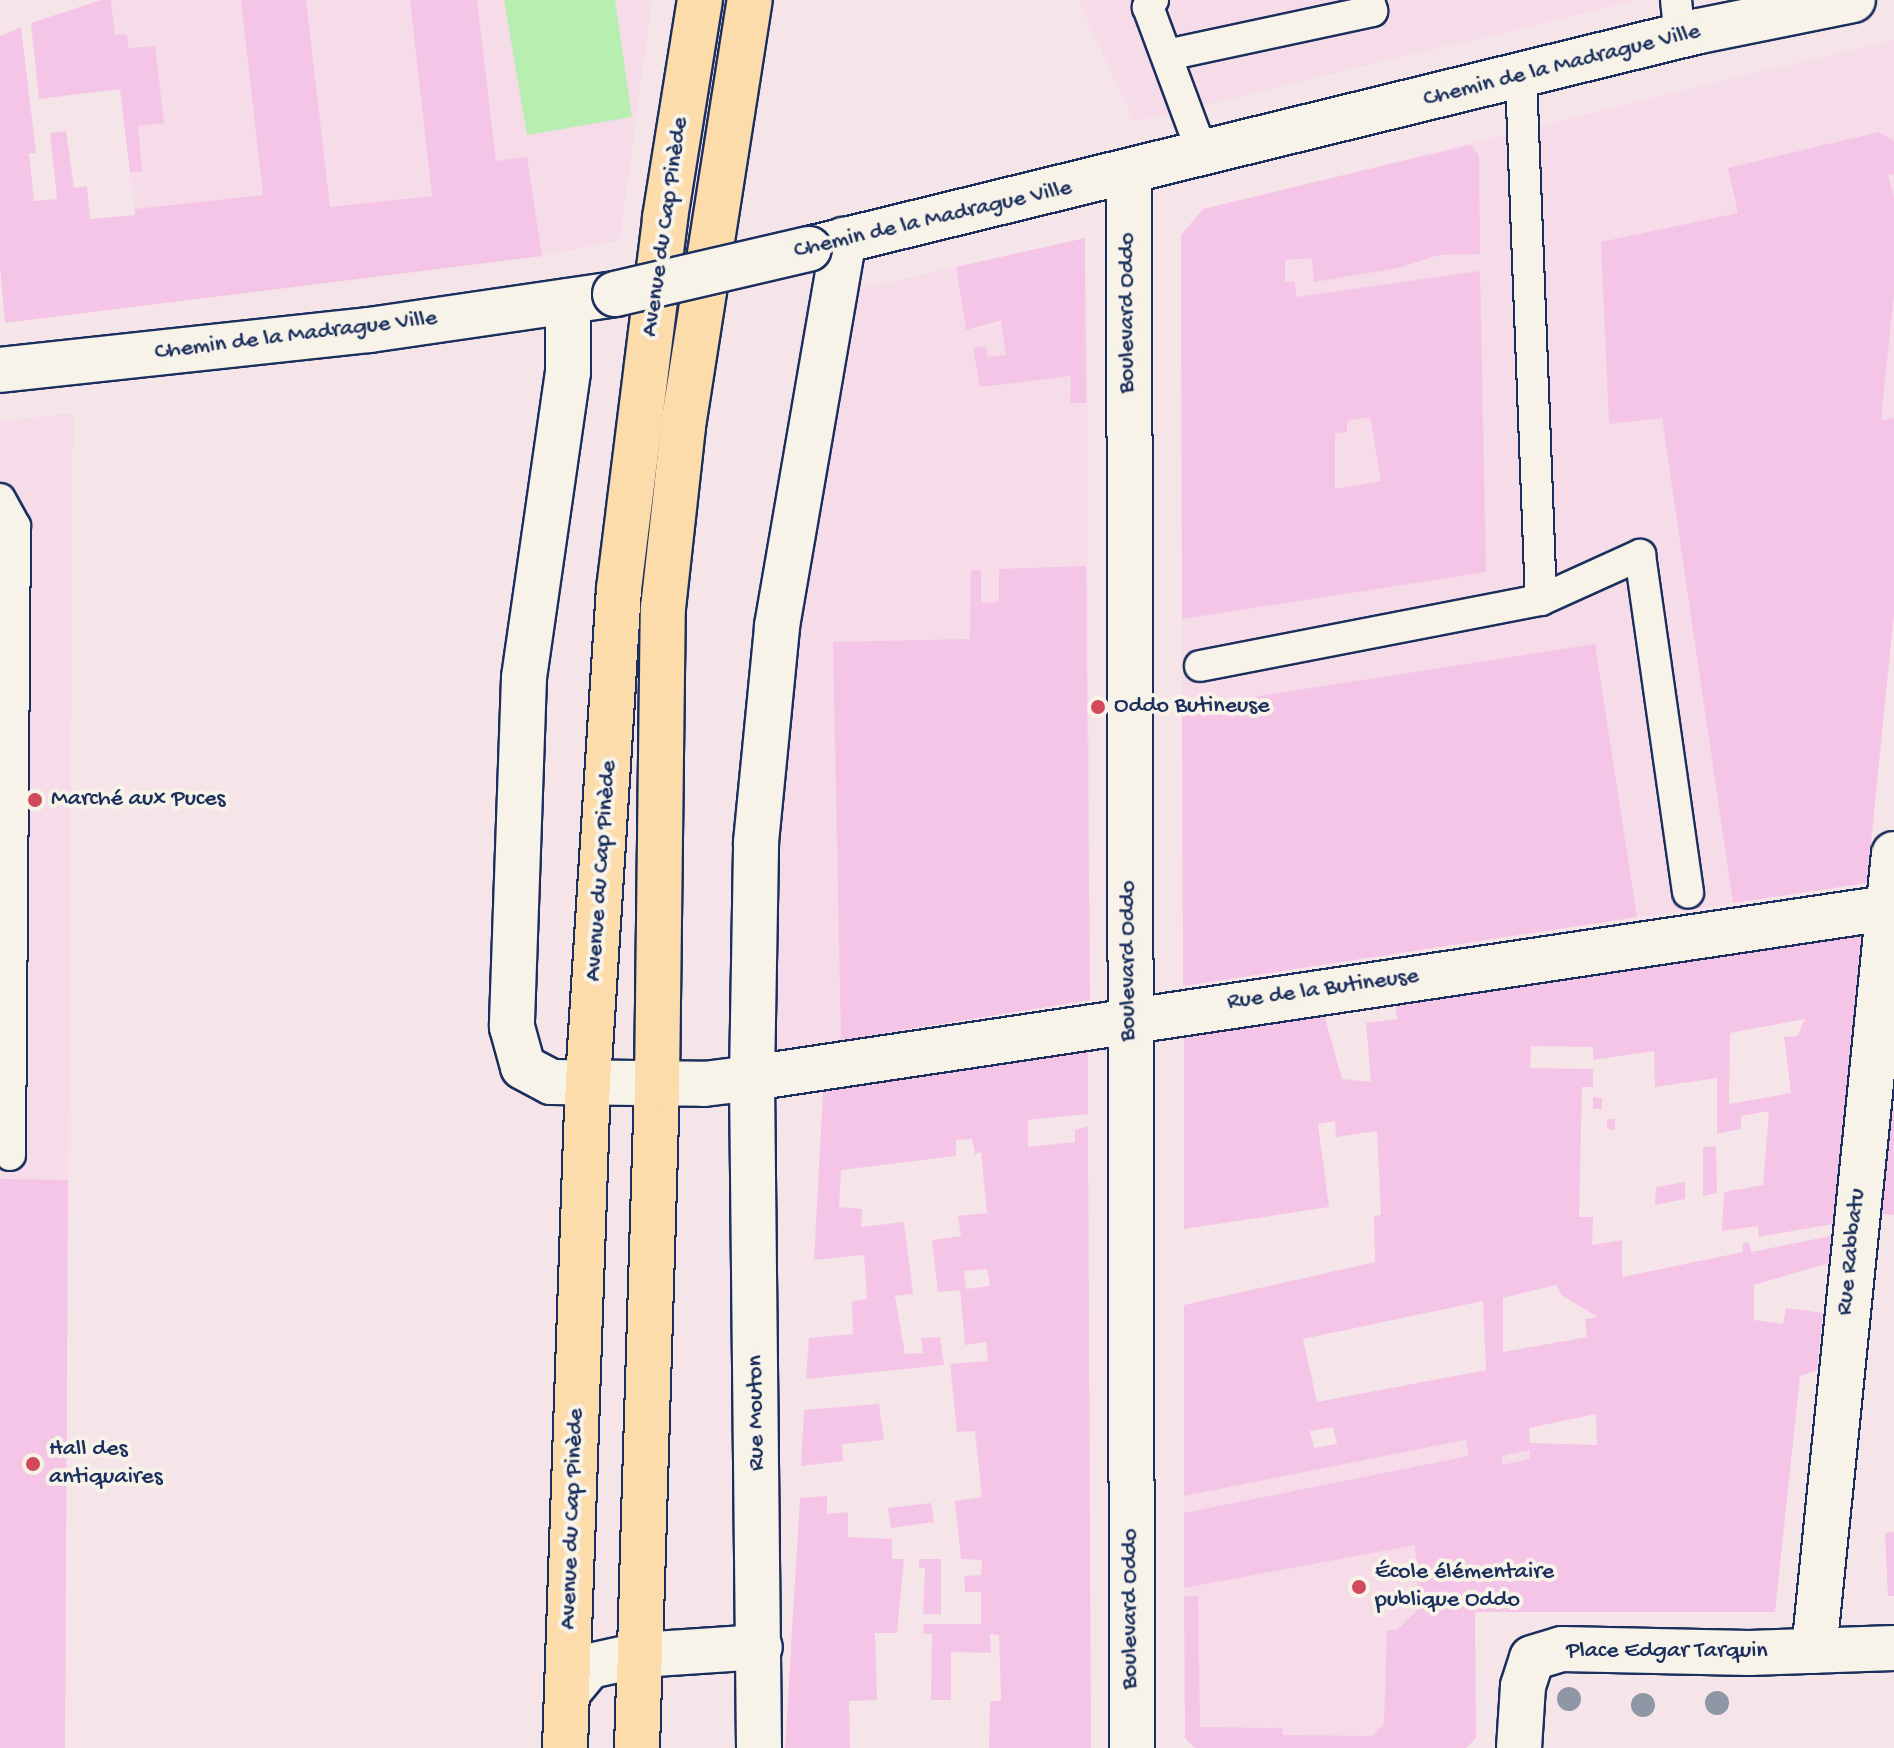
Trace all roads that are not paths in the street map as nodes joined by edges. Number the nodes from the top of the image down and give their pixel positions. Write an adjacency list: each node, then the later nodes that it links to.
1 (700, 0): 24 (main road, Avenue du Cap Pinède)
2 (750, 0): 25 (main road, Avenue du Cap Pinède)
3 (1153, 0): 9 (lane)
4 (1369, 0): 9 (lane)
5 (1853, 0): 6 (street, Chemin de la Madrague Ville)
6 (1792, 6): 7 (street, Chemin de la Madrague Ville)
7 (1728, 13): 8 (street, Chemin de la Madrague Ville)
8 (1678, 18): 10 (street, Chemin de la Madrague Ville)
9 (1167, 55): 11 (lane)
10 (1521, 76): 11 (street, Chemin de la Madrague Ville); 17 (lane)
11 (1203, 155): 12 (street, Chemin de la Madrague Ville)
12 (1129, 173): 13 (street, Chemin de la Madrague Ville); 22 (street, Boulevard Oddo)
13 (826, 245): 14 (street, Chemin de la Madrague Ville, bridge); 23 (street, Rue Mouton)
14 (568, 301): 15 (street, Chemin de la Madrague Ville); 24 (street, Rue de la Butineuse)
15 (0, 370)
16 (0, 499): 26 (lane)
17 (1541, 600): 18 (lane); 20 (lane)
18 (1200, 666)
19 (1894, 854): 21 (street, Rue Rabbatu)
20 (1688, 893)
21 (1891, 907): 22 (street, Rue de la Butineuse); 29 (street, Rue Rabbatu)
22 (1129, 1019): 23 (street, Rue de la Butineuse); 35 (street, Boulevard Oddo)
23 (752, 1078): 25 (street, Rue de la Butineuse); 27 (street, Rue Mouton)
24 (588, 1081): 25 (street, Rue de la Butineuse); 31 (main road, Avenue du Cap Pinède)
25 (657, 1084): 30 (main road, Avenue du Cap Pinède)
26 (10, 1155)
27 (760, 1647): 30 (street); 34 (street, Rue Mouton)
28 (1894, 1648): 29 (street, Place Edgar Tarquin)
29 (1814, 1651): 36 (street, Place Edgar Tarquin)
30 (640, 1655): 31 (street); 33 (main road, Avenue du Cap Pinède)
31 (567, 1693): 32 (main road, Avenue du Cap Pinède)
32 (565, 1748)
33 (637, 1748)
34 (759, 1748)
35 (1132, 1748)
36 (1519, 1748)

